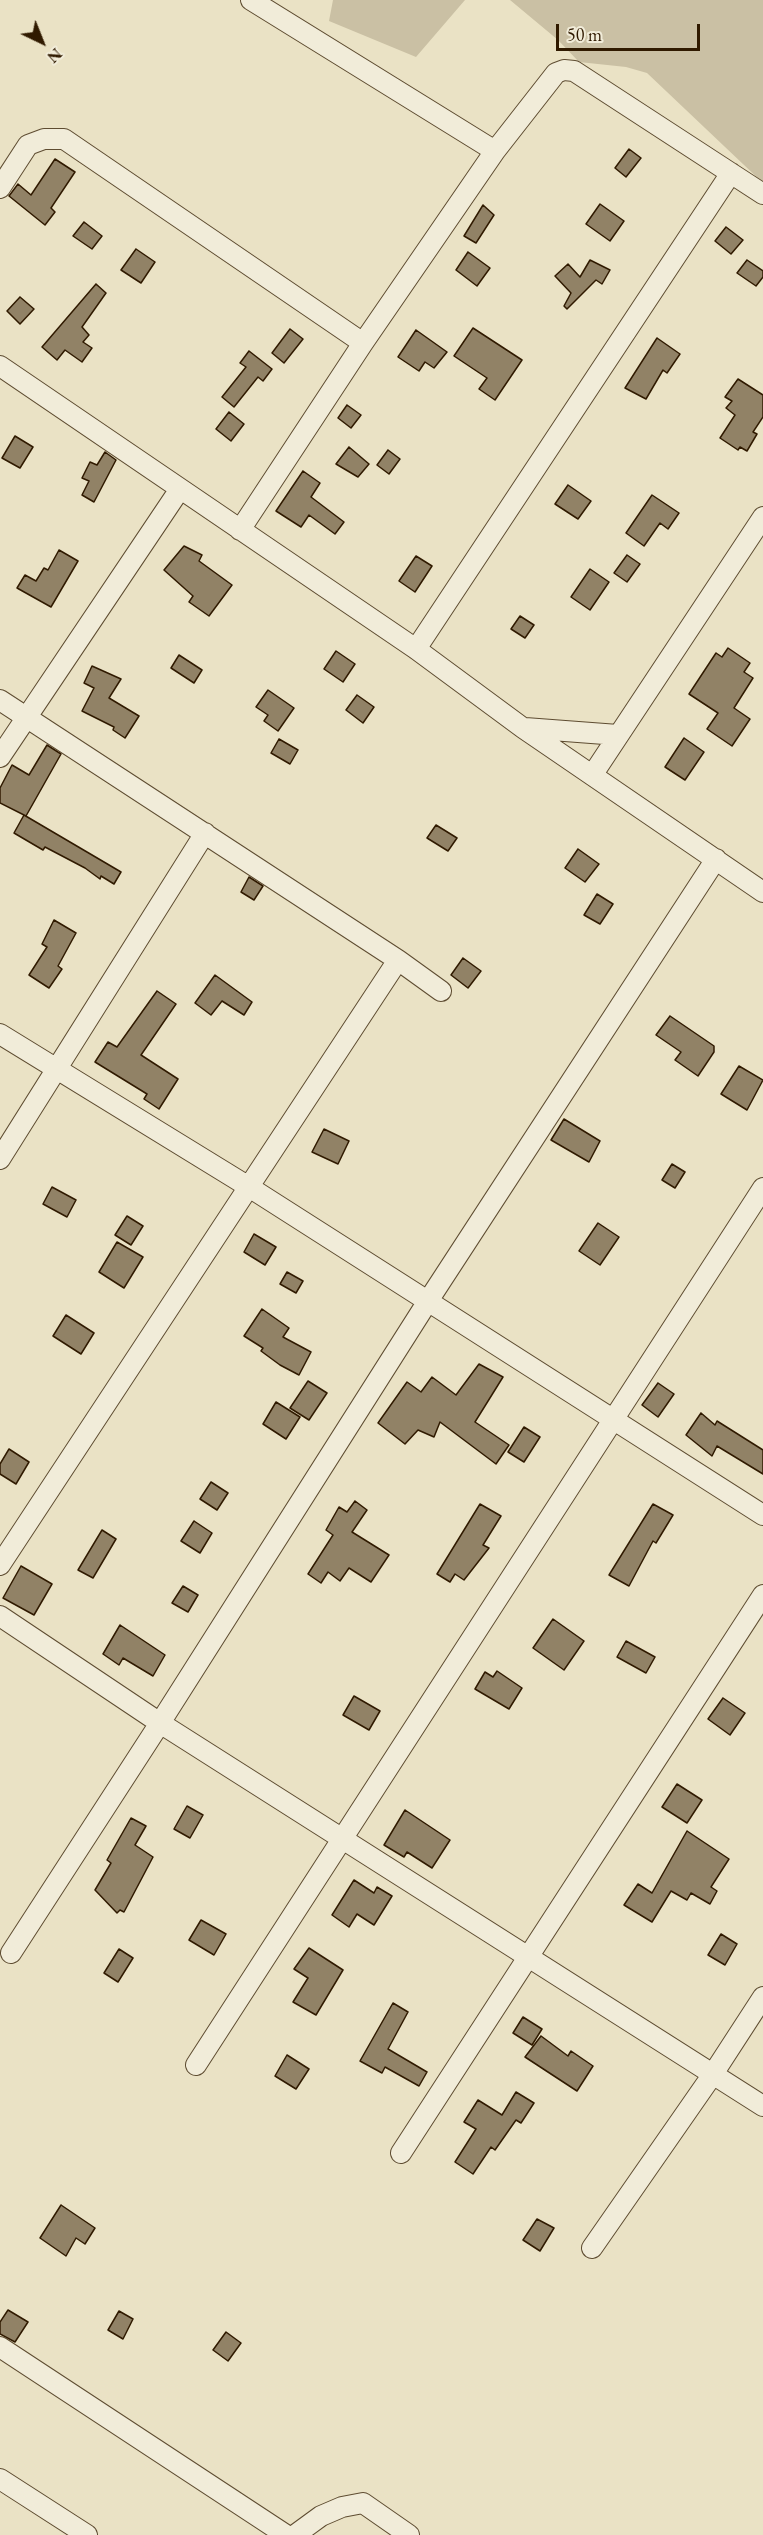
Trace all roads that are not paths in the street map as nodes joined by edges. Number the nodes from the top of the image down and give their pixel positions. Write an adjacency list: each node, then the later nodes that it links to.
1 (251, 0): 2 (street)
2 (495, 151): 3 (street); 6 (street)
3 (731, 174): 5 (street); 11 (street)
4 (0, 188): 6 (street)
5 (763, 194)
6 (363, 344): 10 (street)
7 (1, 370): 8 (street)
8 (180, 489): 10 (street); 13 (street)
9 (763, 517): 15 (street)
10 (240, 530): 11 (street)
11 (416, 649): 14 (street)
12 (0, 700): 13 (street)
13 (26, 717): 16 (street); 18 (street)
14 (523, 728): 15 (street); 17 (street)
15 (618, 735): 17 (street)
16 (0, 757)
17 (593, 774): 19 (street)
18 (205, 833): 21 (street); 24 (street)
19 (716, 859): 20 (street); 28 (street)
20 (763, 892)
21 (398, 960): 22 (street); 26 (street)
22 (441, 991)
23 (0, 1034): 24 (street)
24 (55, 1069): 25 (street); 26 (street)
25 (0, 1159)
26 (249, 1187): 28 (street); 31 (street)
27 (763, 1188): 29 (street)
28 (428, 1301): 29 (street); 34 (street)
29 (612, 1419): 30 (street); 35 (street)
30 (763, 1515)
31 (0, 1565)
32 (763, 1595): 37 (street)
33 (0, 1616): 34 (street)
34 (160, 1723): 35 (street); 36 (street)
35 (343, 1839): 37 (street); 39 (street)
36 (11, 1953)
37 (529, 1959): 40 (street); 42 (street)
38 (763, 1997): 40 (street)
39 (196, 2065)
40 (714, 2074): 41 (street); 43 (street)
41 (763, 2106)
42 (401, 2153)
43 (592, 2248)
44 (0, 2347): 47 (street)
45 (0, 2479): 46 (street)
46 (87, 2535)
47 (286, 2535)
48 (295, 2535): 49 (street)
49 (409, 2535)

